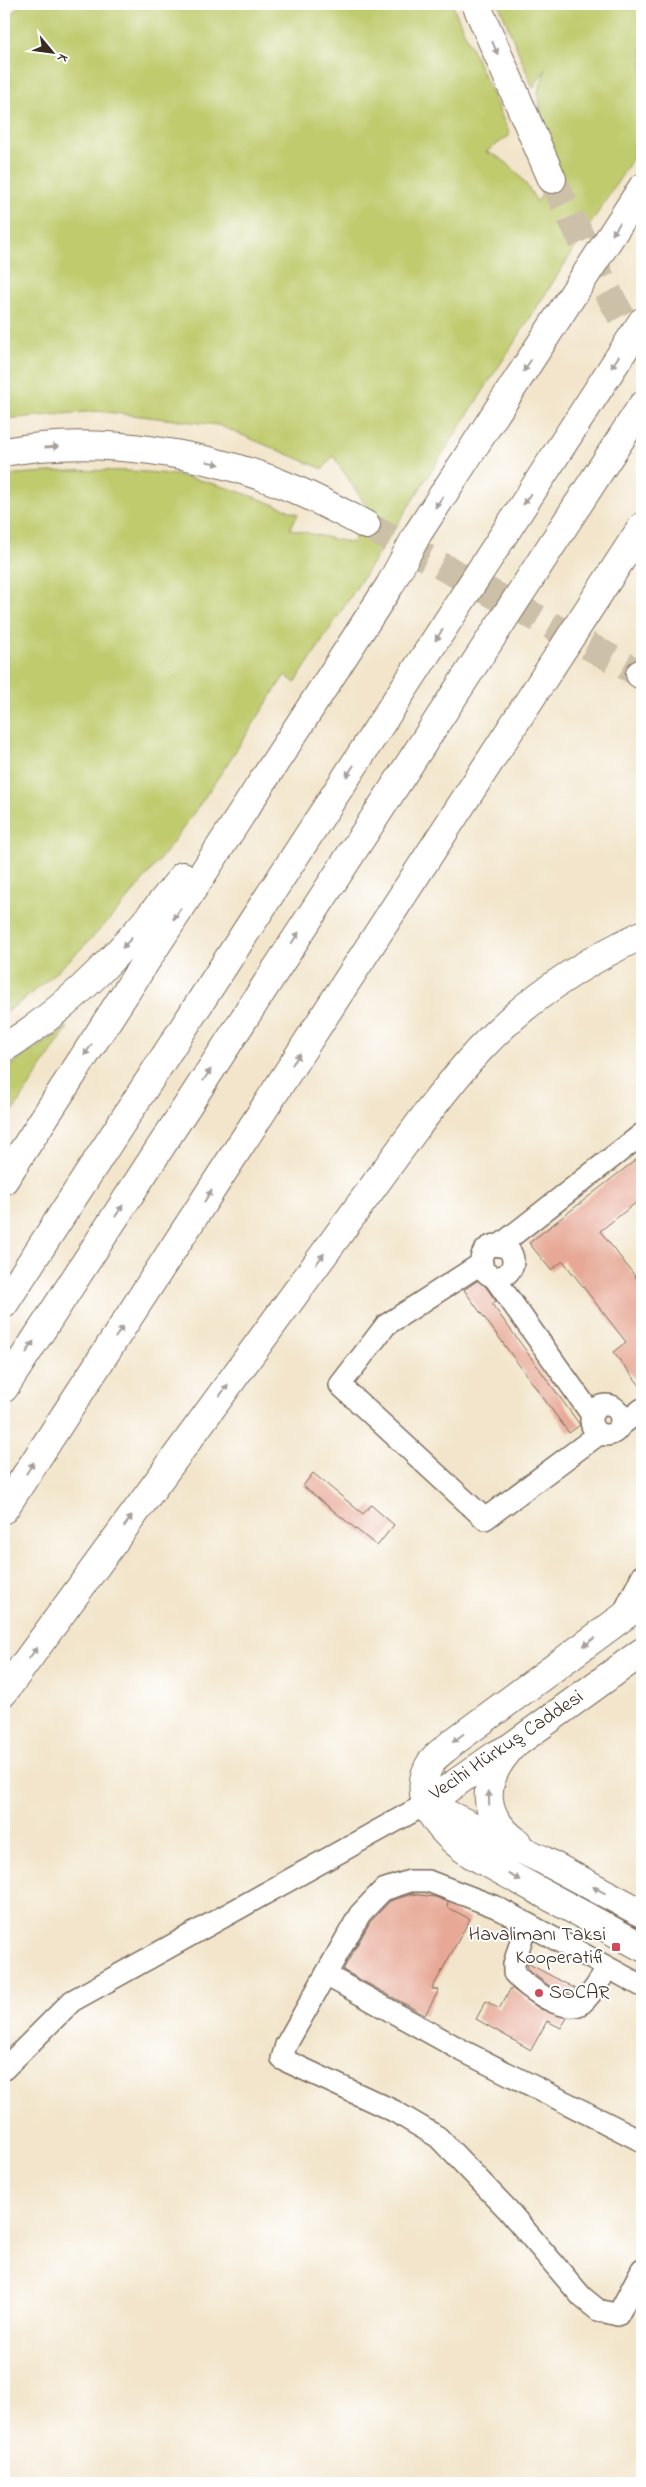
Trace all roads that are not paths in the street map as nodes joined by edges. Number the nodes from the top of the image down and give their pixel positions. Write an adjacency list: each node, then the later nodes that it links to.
1 (476, 4): 2 (main road, one-way to 2)
2 (552, 179)
3 (642, 188): 9 (main road, one-way to 9)
4 (642, 322): 15 (main road, one-way to 15)
5 (642, 406): 16 (main road, one-way to 5)
6 (4, 452): 7 (main road, one-way to 7)
7 (366, 525)
8 (642, 527): 20 (main road, one-way to 8)
9 (418, 533): 11 (main road, one-way to 11); 13 (main road, one-way to 13)
10 (642, 935): 24 (main road, one-way to 10)
11 (4, 1048)
12 (642, 1134): 14 (lane)
13 (4, 1180)
14 (488, 1270): 18 (lane); 18 (lane)
15 (4, 1304)
16 (4, 1388)
17 (642, 1409): 19 (lane)
18 (595, 1424): 19 (lane); 19 (lane)
19 (620, 1426)
20 (4, 1509)
21 (642, 1576): 22 (lane)
22 (632, 1610): 26 (main road, Vecihi Hürkuş Caddesi, one-way to 26)
23 (642, 1652): 25 (main road, Vecihi Hürkuş Caddesi)
24 (4, 1692)
25 (512, 1747): 26 (main road, Vecihi Hürkuş Caddesi); 27 (main road, one-way to 25)
26 (426, 1804): 27 (main road); 30 (main road, one-way to 30); 34 (lane)
27 (541, 1859): 28 (main road, one-way to 27)
28 (642, 1913)
29 (526, 1924): 31 (lane); 31 (lane); 32 (lane)
30 (642, 1947)
31 (608, 1968): 33 (lane)
32 (326, 1975): 35 (lane); 36 (lane)
33 (642, 1986)
34 (4, 2069)
35 (642, 2140)
36 (642, 2269)

